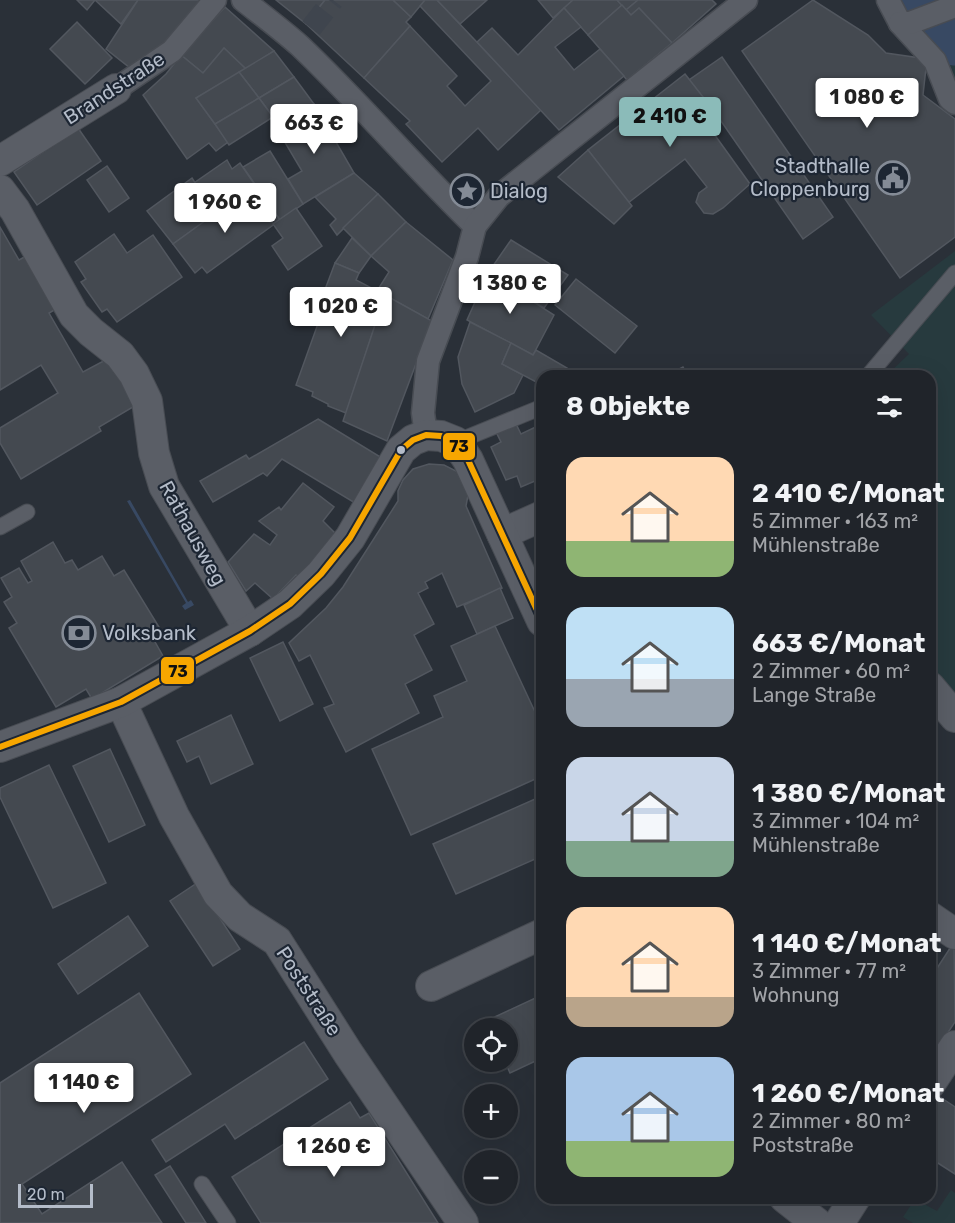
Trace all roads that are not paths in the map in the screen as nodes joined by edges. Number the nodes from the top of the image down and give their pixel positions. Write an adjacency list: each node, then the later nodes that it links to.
1 (215, 0): 7 (street, Brandstraße)
2 (243, 0): 11 (street)
3 (888, 0): 6 (street)
4 (735, 3): 11 (street)
5 (950, 8): 6 (street)
6 (905, 23): 8 (street)
7 (116, 88): 9 (street, Brandstraße)
8 (955, 103)
9 (0, 161)
10 (0, 190): 22 (street, Rathausweg)
11 (475, 226): 15 (street)
12 (955, 273): 13 (lane)
13 (873, 370)
14 (536, 409): 16 (lane)
15 (426, 435): 16 (street); 22 (street)
16 (456, 442): 20 (street)
17 (27, 512): 19 (lane)
18 (536, 519): 20 (street)
19 (0, 527)
20 (502, 534): 21 (street)
21 (536, 608)
22 (250, 632): 24 (street)
23 (936, 694): 25 (street)
24 (121, 702): 26 (street); 37 (street, Poststraße)
25 (955, 717)
26 (0, 747)
27 (936, 921): 28 (street)
28 (955, 934)
29 (536, 937): 30 (street)
30 (431, 986)
31 (955, 1046): 32 (street)
32 (936, 1075)
33 (202, 1184): 36 (lane)
34 (793, 1204): 38 (street)
35 (851, 1204): 39 (street)
36 (228, 1223)
37 (463, 1223)
38 (817, 1223)
39 (838, 1223)

